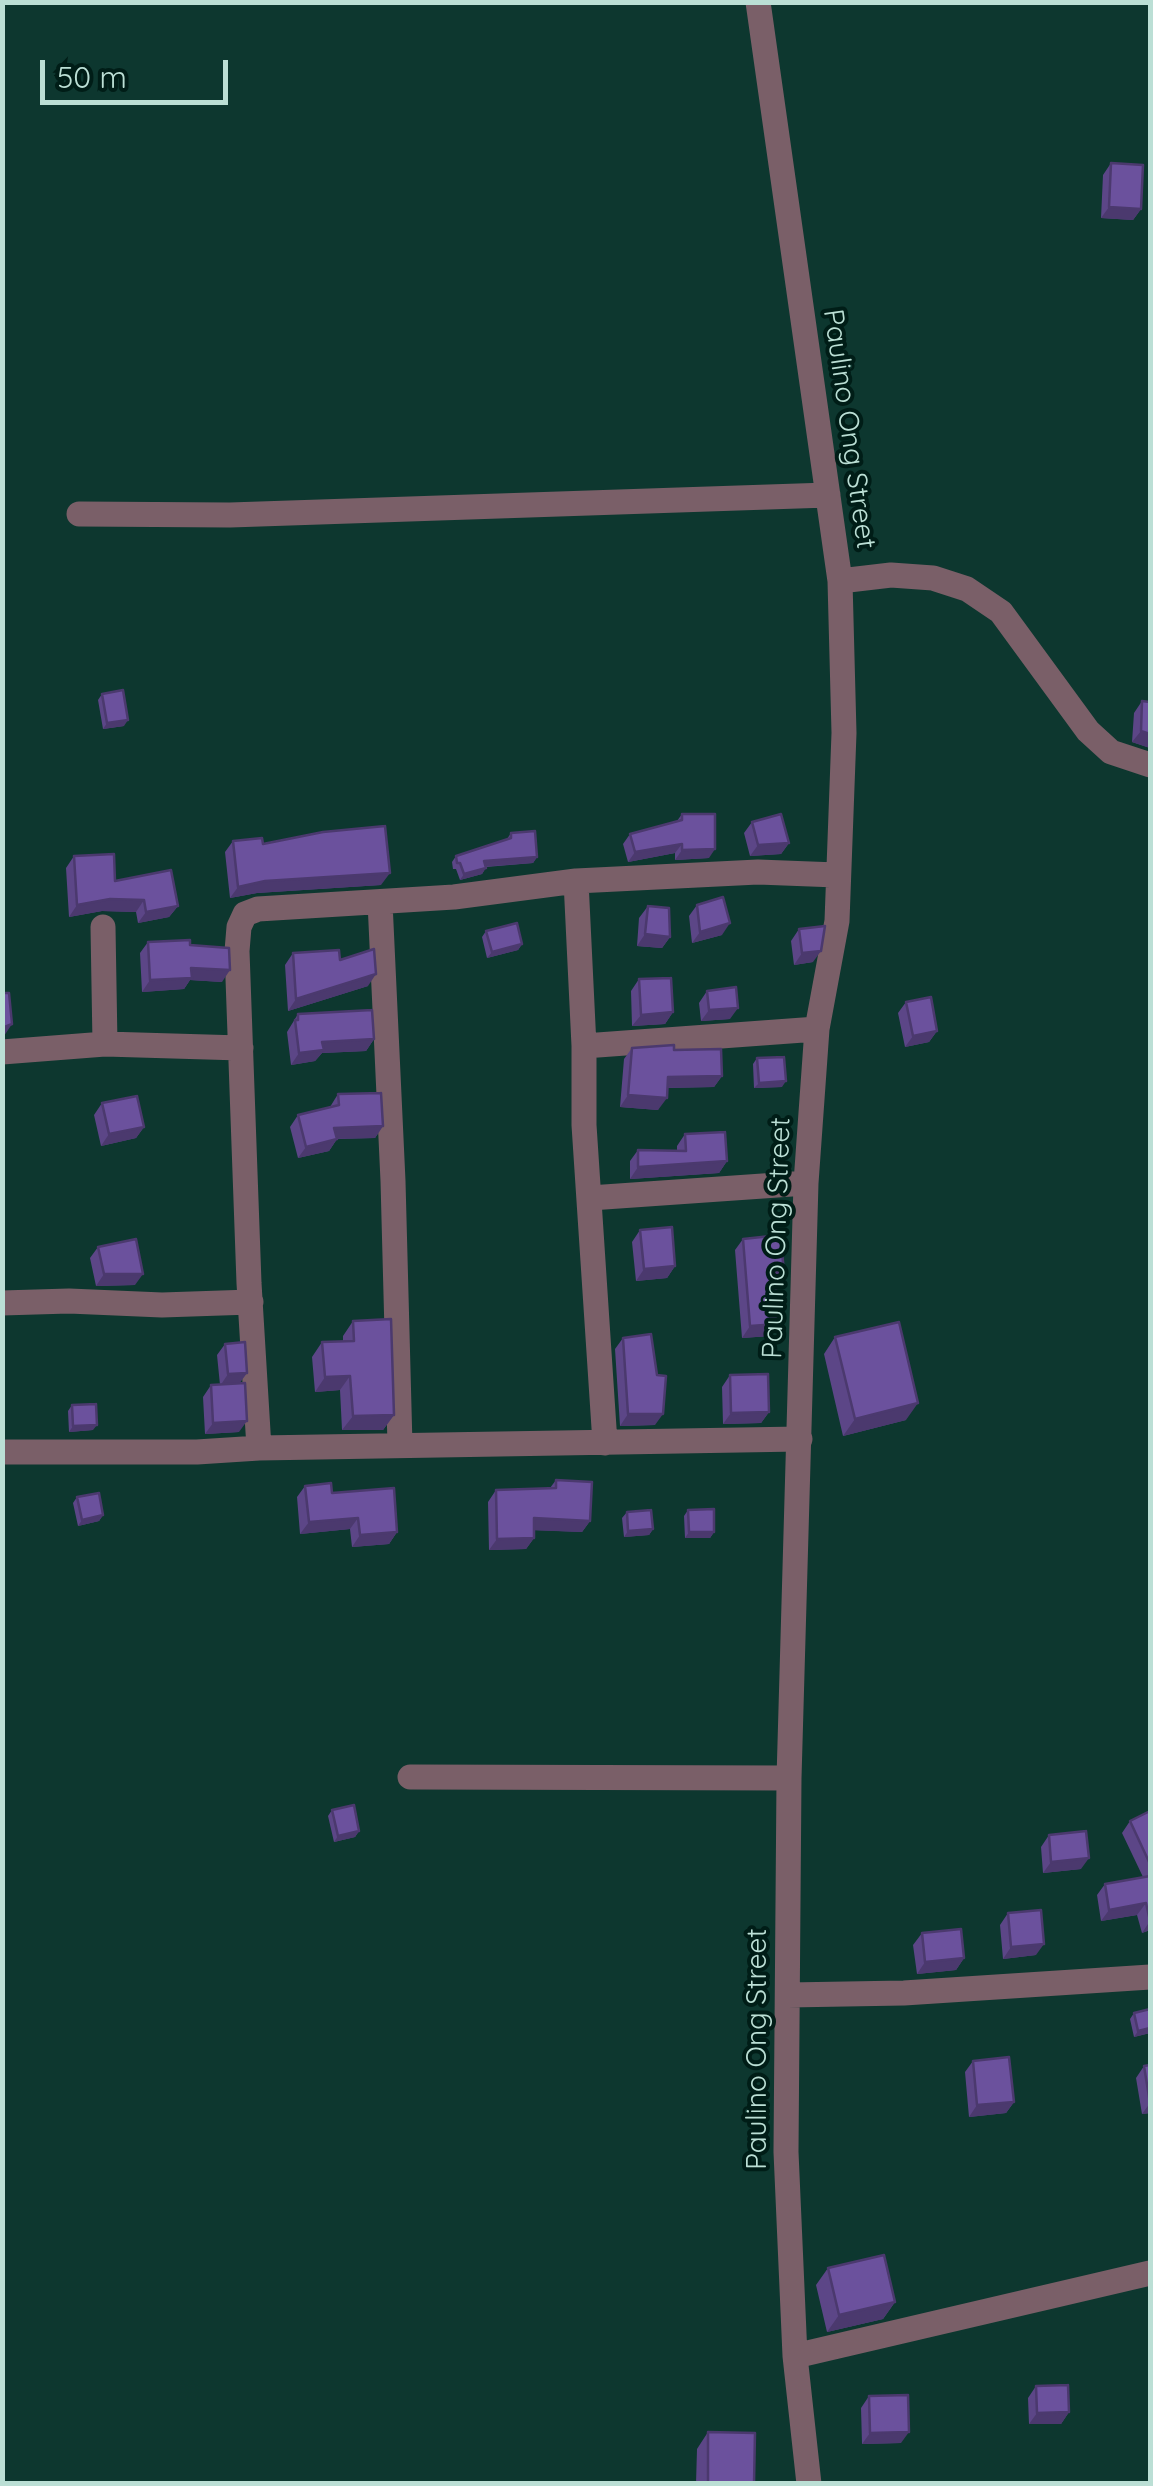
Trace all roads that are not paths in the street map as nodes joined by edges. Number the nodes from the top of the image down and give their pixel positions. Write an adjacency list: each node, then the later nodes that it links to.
1 (758, 2): 2 (street, Paulino Ong Street)
2 (828, 495): 3 (street); 4 (street, Paulino Ong Street)
3 (78, 514)
4 (840, 581): 5 (street); 6 (street, Paulino Ong Street)
5 (1150, 765)
6 (836, 874): 7 (street); 10 (street, Paulino Ong Street)
7 (576, 881): 8 (street); 12 (street)
8 (380, 902): 13 (street); 21 (street)
9 (103, 927): 11 (street)
10 (817, 1029): 12 (street); 15 (street, Paulino Ong Street)
11 (105, 1044): 13 (street); 14 (street)
12 (584, 1046): 16 (street)
13 (241, 1048): 17 (street)
14 (2, 1052)
15 (806, 1183): 16 (street); 19 (street, Paulino Ong Street)
16 (590, 1198): 20 (street)
17 (251, 1302): 18 (street); 22 (street)
18 (2, 1303)
19 (800, 1439): 20 (street); 25 (street, Paulino Ong Street)
20 (604, 1443): 21 (street)
21 (400, 1445): 22 (street)
22 (260, 1448): 23 (street)
23 (2, 1452)
24 (410, 1777): 25 (street)
25 (789, 1778): 27 (street, Paulino Ong Street)
26 (1150, 1977): 27 (street)
27 (788, 1995): 29 (street, Paulino Ong Street)
28 (1150, 2273): 29 (street)
29 (795, 2356): 30 (street, Paulino Ong Street)
30 (809, 2484)

